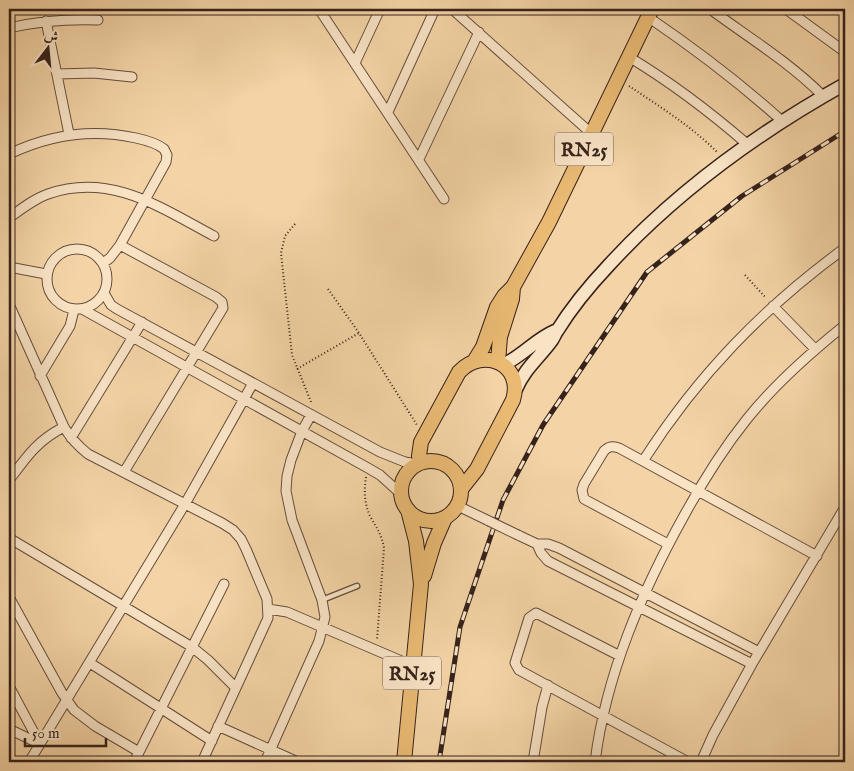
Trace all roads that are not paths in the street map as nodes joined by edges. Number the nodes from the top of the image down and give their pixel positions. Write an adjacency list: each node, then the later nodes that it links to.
1 (380, 9): 14 (street)
2 (435, 9): 19 (street)
3 (452, 9): 11 (street)
4 (710, 9): 18 (street)
5 (786, 9): 12 (street)
6 (322, 10): 14 (street)
7 (650, 13): 13 (main road, RN25); 20 (street)
8 (98, 20): 9 (street)
9 (46, 21): 10 (street); 15 (street)
10 (9, 28)
11 (479, 32): 22 (street); 25 (street)
12 (845, 52)
13 (629, 58): 22 (main road, RN25); 23 (street)
14 (355, 62): 19 (street)
15 (57, 74): 16 (street); 21 (street)
16 (132, 77)
17 (845, 84): 18 (main road)
18 (823, 96): 20 (main road)
19 (388, 112): 25 (street)
20 (782, 121): 23 (main road)
21 (69, 134): 24 (street); 27 (street)
22 (592, 134): 35 (main road, RN25)
23 (747, 144): 42 (main road)
24 (9, 154)
25 (419, 159): 26 (street)
26 (444, 199)
27 (145, 200): 28 (street); 29 (street); 30 (street)
28 (9, 218)
29 (214, 236)
30 (120, 245): 32 (street); 45 (street)
31 (845, 248): 38 (street)
32 (103, 263): 34 (street); 36 (street)
33 (9, 266): 34 (street)
34 (46, 274): 39 (street)
35 (513, 287): 46 (main road, RN25); 47 (main road, RN25)
36 (104, 293): 39 (street); 40 (street)
37 (9, 304): 49 (street)
38 (773, 306): 44 (street); 57 (street)
39 (78, 309): 43 (street); 49 (street)
40 (142, 322): 43 (street); 45 (street)
41 (845, 325): 44 (street)
42 (557, 330): 47 (main road); 51 (main road)
43 (133, 338): 48 (street); 56 (street)
44 (815, 349): 62 (street)
45 (197, 352): 48 (street); 50 (street)
46 (475, 360): 47 (main road); 58 (main road, RN25)
47 (500, 363): 51 (main road)
48 (187, 367): 52 (street); 59 (street)
49 (40, 376): 54 (street)
50 (253, 383): 52 (street); 53 (street)
51 (516, 389): 61 (main road)
52 (244, 399): 55 (street); 64 (street)
53 (312, 415): 55 (street); 58 (street)
54 (64, 427): 56 (street); 60 (street)
55 (302, 431): 63 (street); 78 (street)
56 (71, 438): 59 (street)
57 (643, 461): 62 (street); 71 (street)
58 (418, 463): 61 (main road); 63 (main road)
59 (124, 472): 64 (street)
60 (10, 479)
61 (462, 488): 65 (main road)
62 (698, 490): 71 (street); 72 (street)
63 (401, 494): 67 (main road, RN25)
64 (185, 504): 80 (street); 81 (street)
65 (458, 506): 68 (main road, RN25); 70 (street, bridge)
66 (845, 507): 72 (street)
67 (408, 510): 68 (main road); 74 (main road, RN25)
68 (445, 518): 74 (main road, RN25)
69 (9, 538): 80 (street)
70 (537, 544): 76 (street); 79 (street)
71 (668, 544): 76 (street)
72 (817, 556): 84 (street)
73 (224, 584): 83 (street)
74 (421, 584): 88 (main road, RN25)
75 (357, 586): 78 (lane)
76 (645, 592): 79 (street); 84 (street)
77 (9, 597): 92 (street)
78 (322, 600): 82 (street)
79 (638, 606): 85 (street); 87 (street)
80 (124, 607): 83 (street); 86 (street)
81 (268, 608): 82 (street); 91 (street)
82 (323, 628): 88 (street); 99 (street)
83 (192, 647): 91 (street); 93 (street)
84 (759, 652): 87 (street)
85 (620, 656): 90 (street); 94 (street)
86 (90, 663): 92 (street); 93 (street)
87 (752, 664): 112 (street)
88 (413, 666): 108 (main road, RN25)
89 (9, 686): 98 (street)
90 (548, 686): 94 (street); 109 (street)
91 (236, 688): 95 (street)
92 (68, 701): 98 (street); 100 (street)
93 (160, 709): 97 (street); 100 (street)
94 (604, 716): 110 (street); 111 (street)
95 (218, 726): 97 (street); 99 (street)
96 (9, 729): 98 (street)
97 (212, 741): 105 (street)
98 (40, 744): 103 (street)
99 (271, 750): 106 (street); 107 (street)
100 (139, 752): 104 (street)
101 (9, 758): 102 (street)
102 (16, 762)
103 (29, 762)
104 (134, 762)
105 (202, 762)
106 (265, 762)
107 (298, 762)
108 (404, 762)
109 (533, 762)
110 (595, 762)
111 (688, 762)
112 (701, 762)

